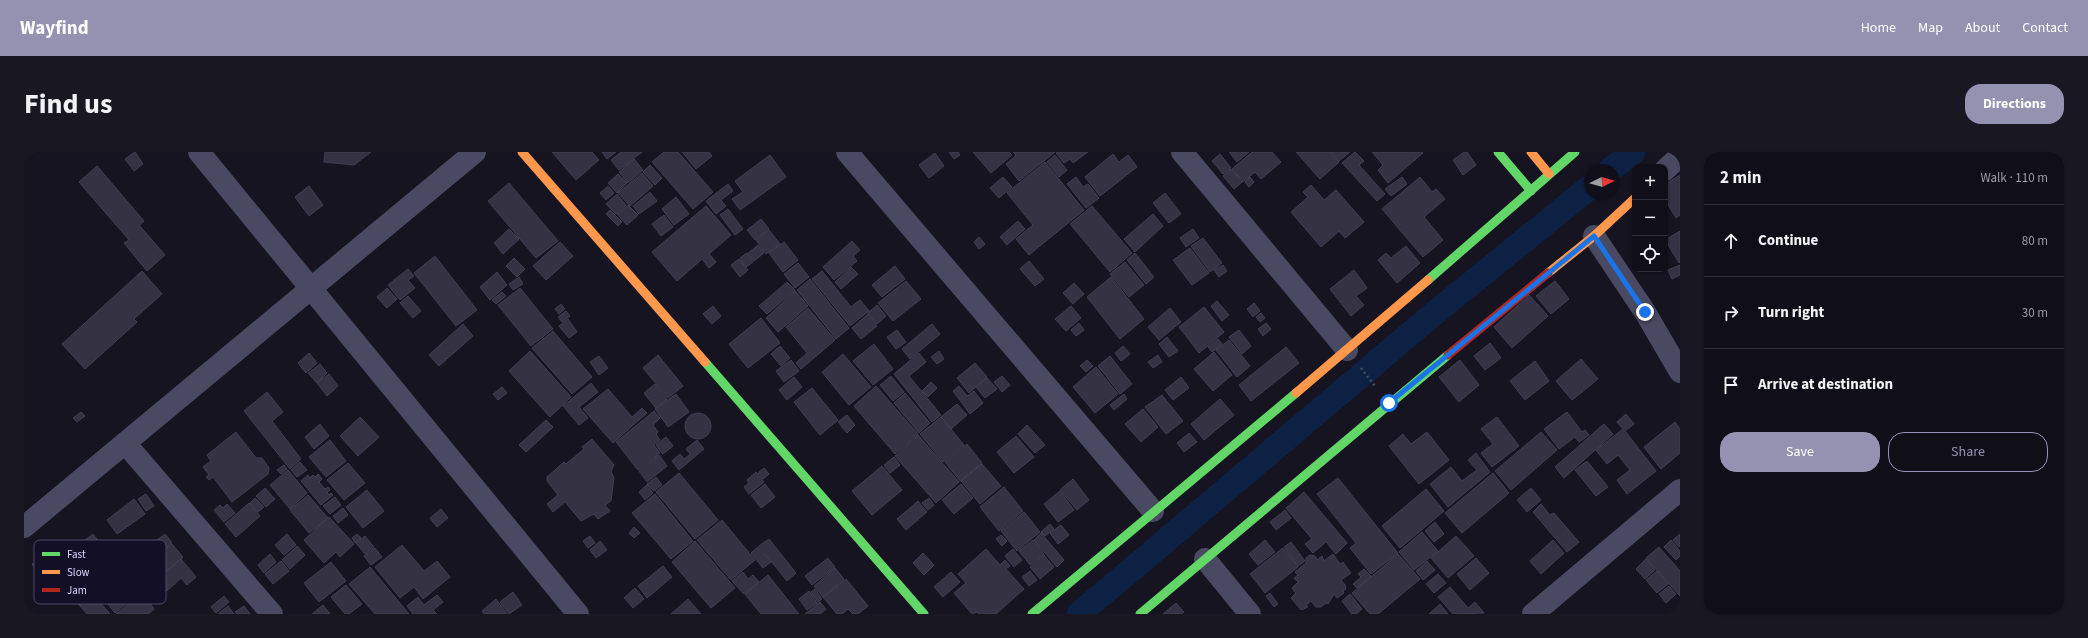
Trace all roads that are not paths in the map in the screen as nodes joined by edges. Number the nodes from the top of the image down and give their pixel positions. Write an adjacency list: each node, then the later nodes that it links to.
1 (199, 152): 15 (street)
2 (476, 152): 15 (street)
3 (522, 152): 25 (street)
4 (847, 152): 20 (street)
5 (1182, 152): 16 (street)
6 (1498, 152): 12 (street)
7 (1531, 152): 11 (street)
8 (1575, 152): 11 (street)
9 (1680, 156): 10 (street)
10 (1668, 167)
11 (1549, 174): 12 (street)
12 (1530, 190): 16 (street)
13 (1633, 200): 14 (street)
14 (1594, 236): 17 (street); 22 (street)
15 (310, 289): 18 (street); 24 (street)
16 (1352, 358): 20 (street)
17 (1680, 372)
18 (125, 443): 21 (street); 23 (street)
19 (1680, 490): 29 (street)
20 (1153, 512): 26 (street)
21 (24, 527)
22 (1205, 559): 27 (street); 28 (street)
23 (272, 614)
24 (578, 614)
25 (924, 614)
26 (1032, 614)
27 (1140, 614)
28 (1250, 614)
29 (1533, 614)

